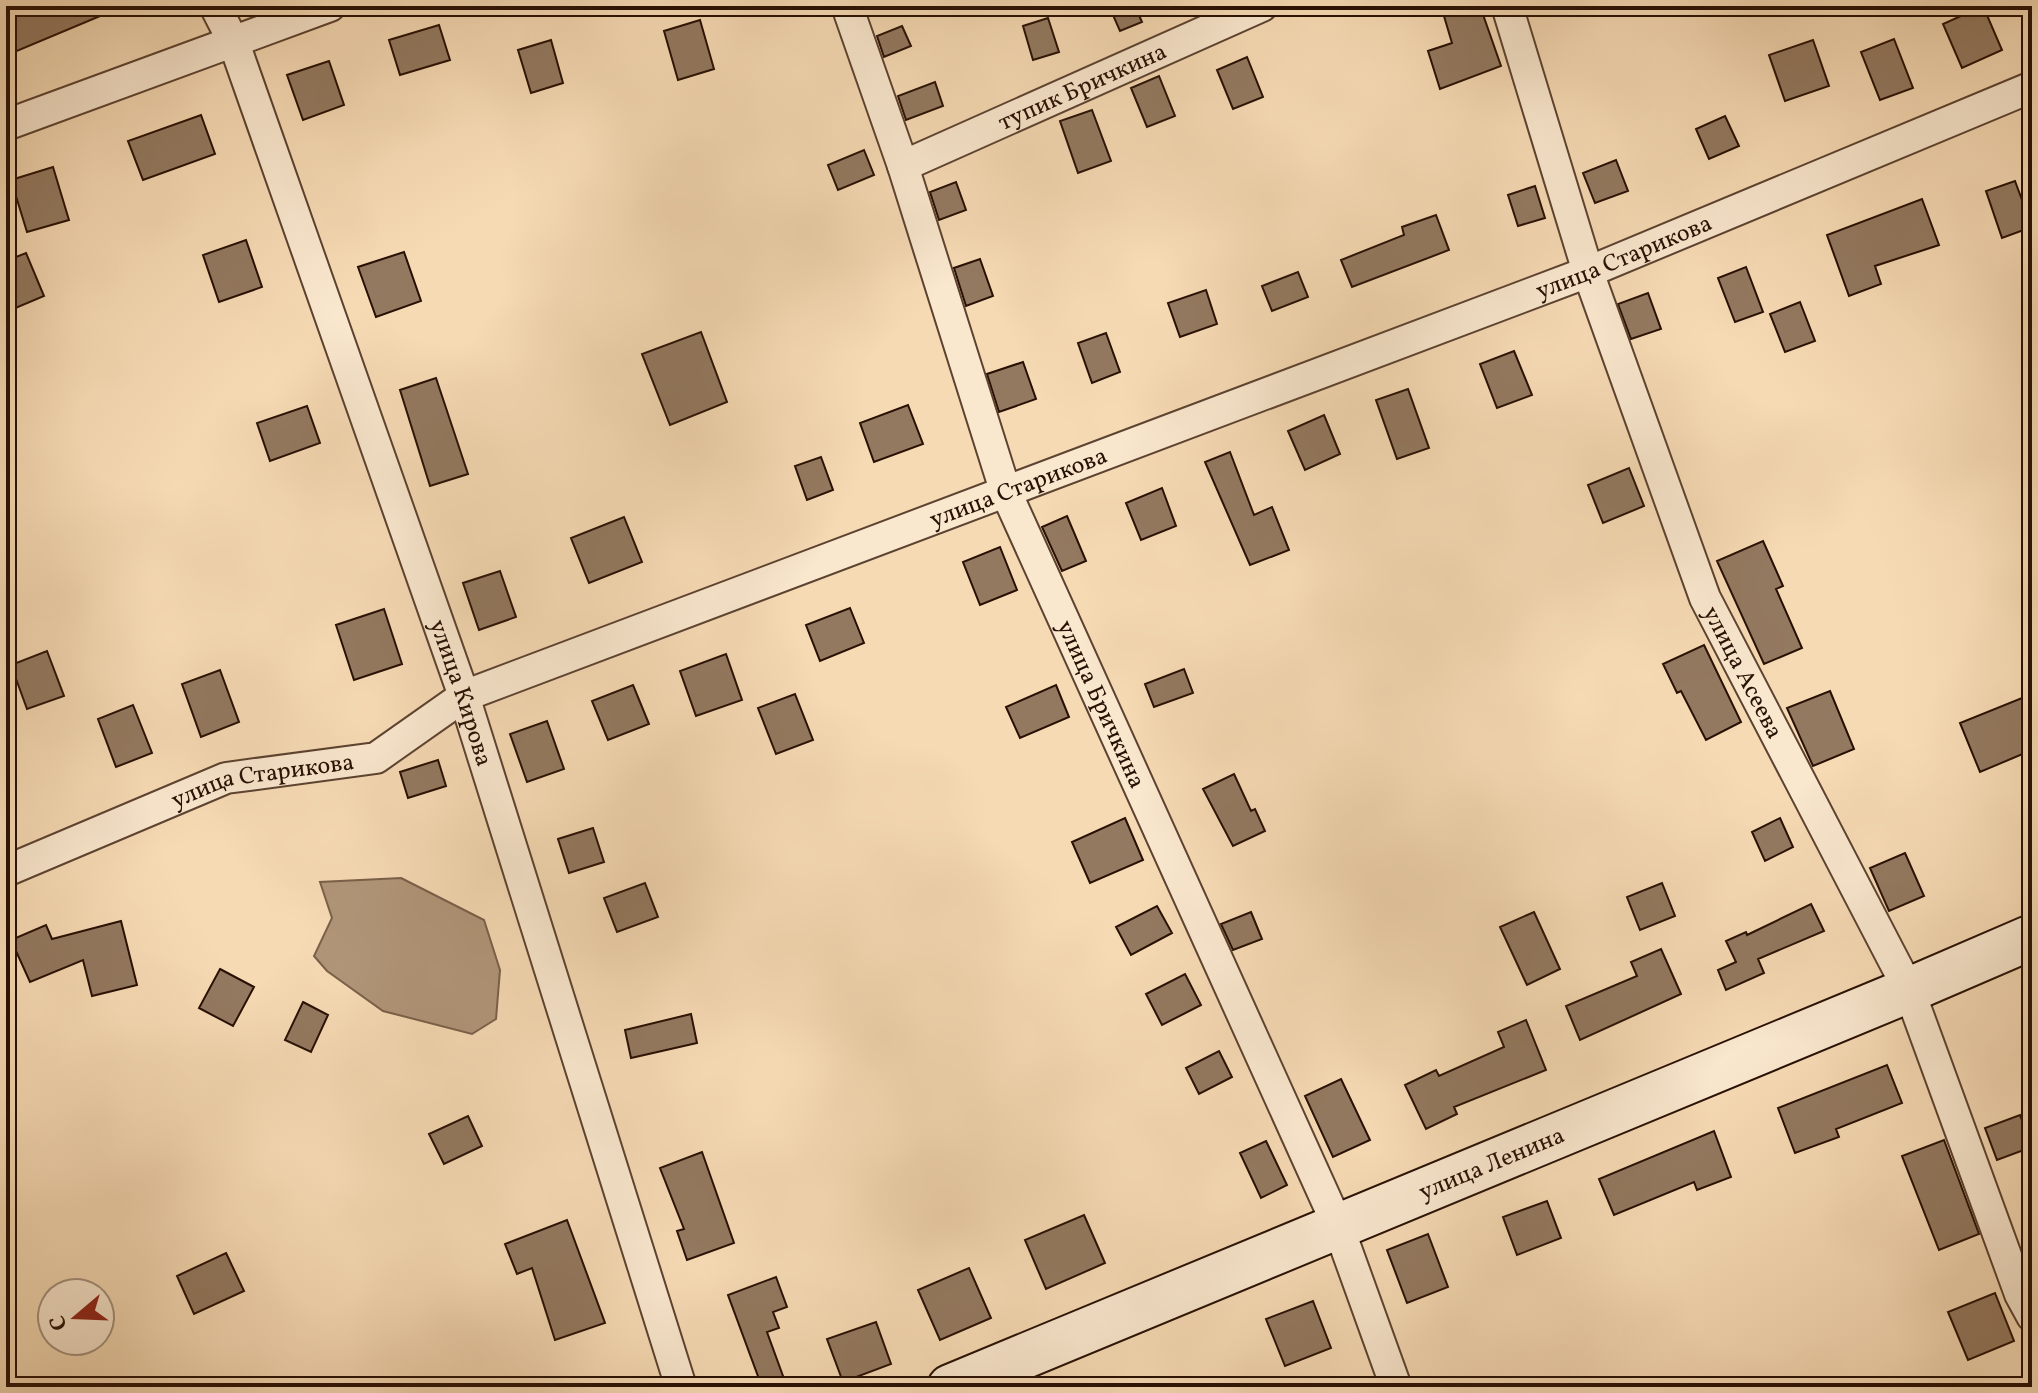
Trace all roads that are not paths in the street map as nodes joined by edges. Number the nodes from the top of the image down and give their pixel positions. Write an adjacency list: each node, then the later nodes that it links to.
1 (215, 6): 6 (street, улица Кирова)
2 (330, 6): 6 (street)
3 (847, 6): 9 (street, улица Бричкина)
4 (1262, 6): 9 (street, тупик Бричкина)
5 (1507, 6): 10 (street, улица Асеева)
6 (234, 43): 8 (street); 12 (street, улица Кирова)
7 (2032, 87): 10 (street, улица Старикова)
8 (6, 125)
9 (903, 166): 11 (street, улица Бричкина)
10 (1588, 272): 11 (street, улица Старикова); 15 (street, улица Асеева)
11 (1005, 490): 12 (street, улица Старикова); 16 (street, улица Бричкина)
12 (464, 696): 13 (street, улица Старикова); 18 (street, улица Кирова)
13 (6, 871)
14 (2032, 937): 15 (street, улица Ленина)
15 (1909, 990): 16 (street, улица Ленина); 17 (street, улица Асеева)
16 (1338, 1226): 19 (street, улица Ленина); 20 (street, улица Бричкина)
17 (2032, 1316)
18 (681, 1387)
19 (950, 1387)
20 (1396, 1387)

